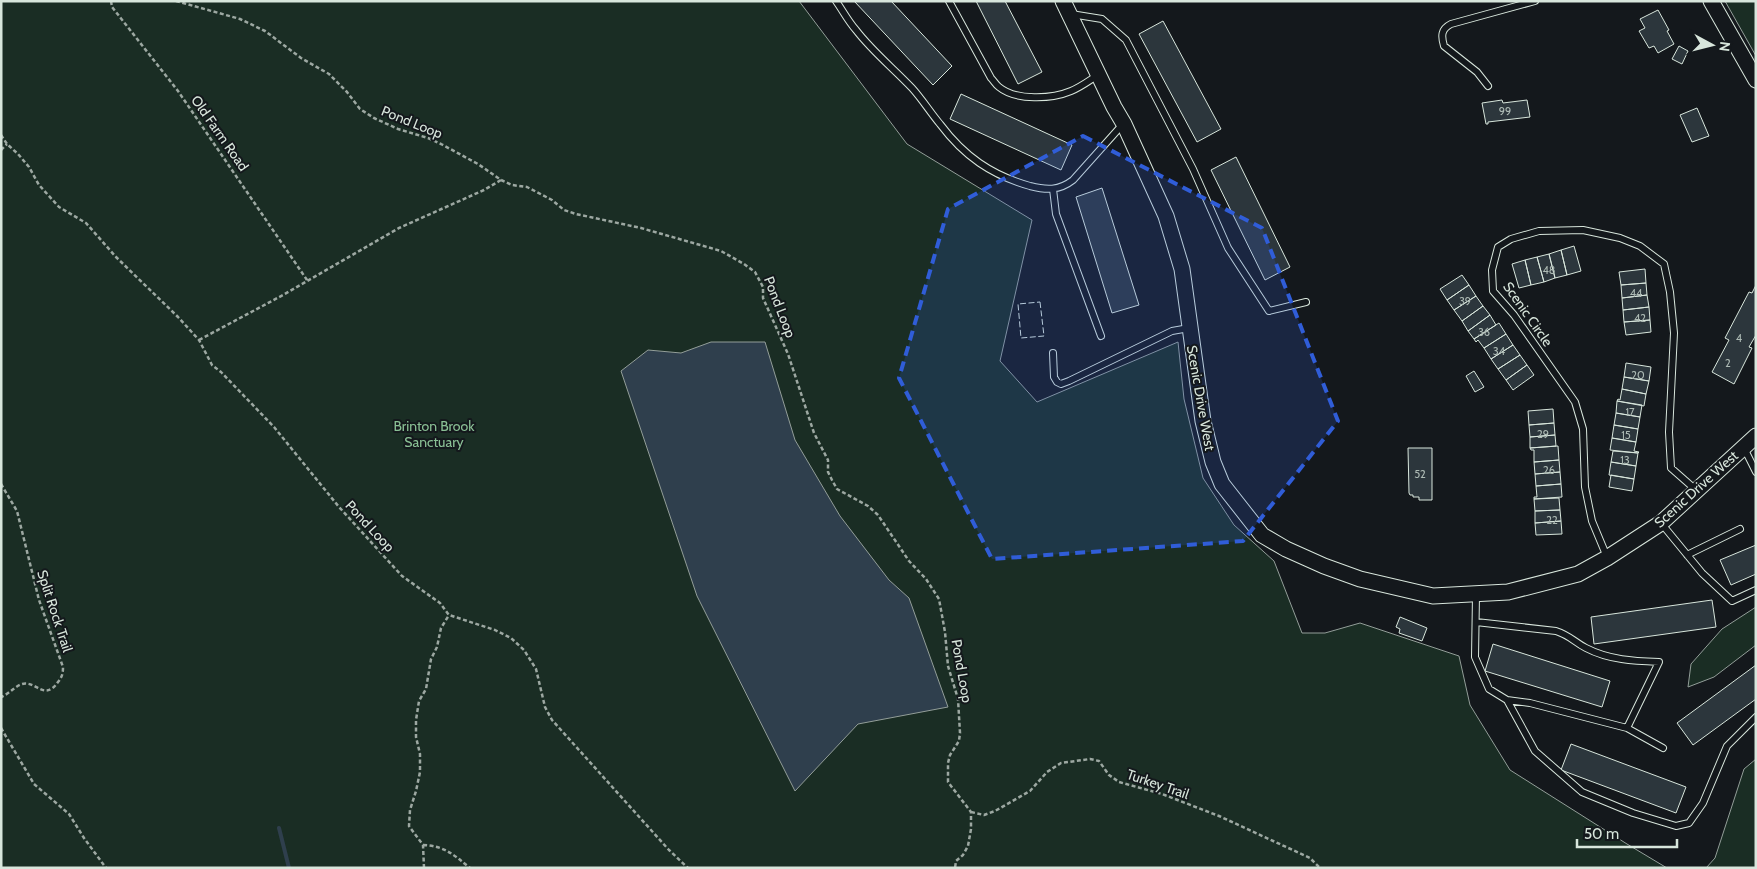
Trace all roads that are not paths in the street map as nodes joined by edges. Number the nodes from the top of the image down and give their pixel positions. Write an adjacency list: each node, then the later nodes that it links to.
1 (836, 1): 10 (lane)
2 (949, 1): 6 (lane)
3 (1535, 1): 8 (lane)
4 (1711, 1): 7 (street)
5 (1066, 8): 6 (street, Scenic Drive West); 11 (lane)
6 (1098, 75): 9 (street, Scenic Drive West)
7 (1756, 80)
8 (1488, 86)
9 (1124, 124): 10 (lane); 12 (street, Scenic Drive West)
10 (1053, 190): 13 (lane)
11 (1306, 302)
12 (1189, 328): 14 (lane); 24 (street, Scenic Drive West)
13 (1101, 336)
14 (1053, 353)
15 (1756, 436): 16 (street, Scenic Drive West)
16 (1744, 447): 17 (lane); 18 (street, Scenic Drive West)
17 (1756, 472)
18 (1696, 490): 19 (street, Scenic Drive West); 22 (lane, Scenic Circle)
19 (1661, 523): 21 (lane); 22 (street, Scenic Drive West)
20 (1740, 529): 21 (lane)
21 (1687, 556): 23 (lane)
22 (1607, 558): 24 (street, Scenic Drive West)
23 (1756, 590)
24 (1476, 595): 25 (lane)
25 (1476, 622): 26 (lane); 28 (lane)
26 (1507, 700): 27 (lane); 28 (lane)
27 (1756, 717)
28 (1627, 728): 29 (lane)
29 (1663, 748)

